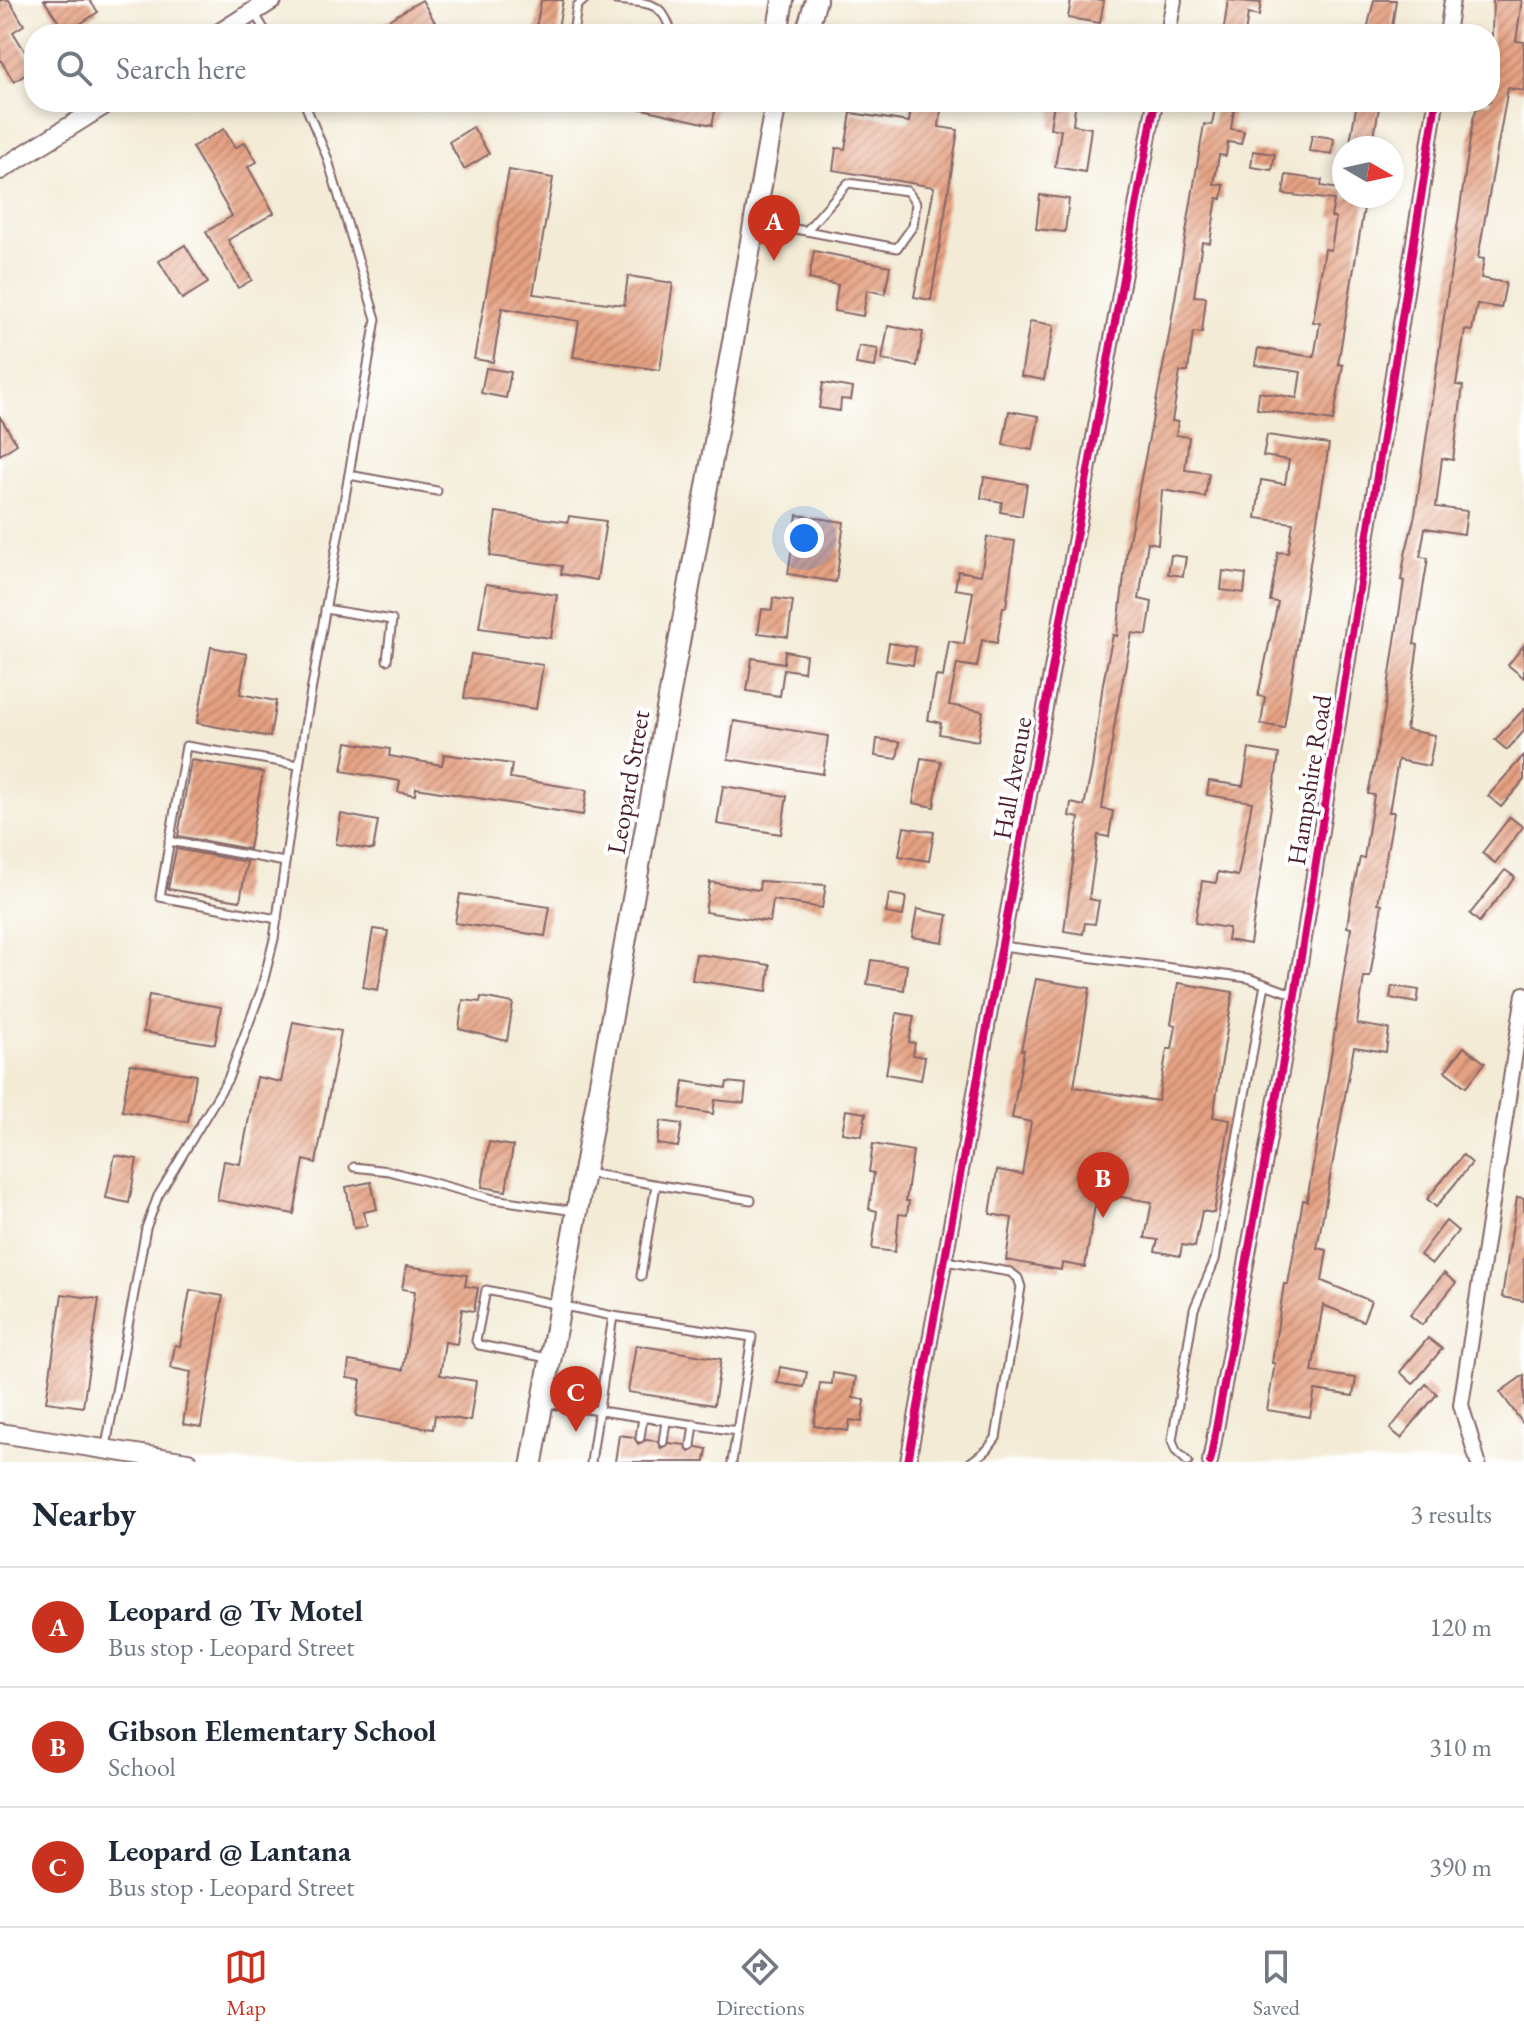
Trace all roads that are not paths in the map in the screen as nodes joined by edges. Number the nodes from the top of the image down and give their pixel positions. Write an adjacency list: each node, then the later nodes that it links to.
1 (272, 0): 8 (street)
2 (584, 0): 11 (lane)
3 (616, 0): 12 (lane)
4 (783, 0): 13 (main road)
5 (816, 0): 14 (main road)
6 (1174, 0): 15 (street)
7 (1452, 0): 16 (street)
8 (253, 12): 9 (street); 10 (lane)
9 (234, 24)
10 (261, 24)
11 (574, 24)
12 (669, 24)
13 (779, 24)
14 (809, 24)
15 (1170, 24)
16 (1448, 24)
17 (93, 112): 22 (street)
18 (308, 112): 25 (lane)
19 (776, 112): 23 (main road, Leopard Street)
20 (1153, 112): 33 (street, Hall Avenue)
21 (1434, 112): 36 (street, Hampshire Road)
22 (0, 170)
23 (756, 222): 24 (lane); 38 (main road, Leopard Street)
24 (806, 231): 24 (lane)
25 (349, 475): 26 (lane); 27 (lane)
26 (437, 491)
27 (325, 609): 28 (lane); 29 (lane)
28 (387, 660)
29 (299, 765): 30 (lane); 31 (lane)
30 (169, 841): 31 (lane); 32 (lane)
31 (285, 862): 32 (lane)
32 (277, 919): 57 (lane)
33 (1002, 946): 34 (lane); 42 (street, Hall Avenue)
34 (1265, 984): 36 (lane); 64 (lane)
35 (1524, 994): 66 (street)
36 (1295, 995): 65 (street, Hampshire Road)
37 (354, 1167): 41 (lane)
38 (584, 1173): 39 (lane); 41 (main road, Leopard Street)
39 (656, 1185): 40 (lane); 43 (lane)
40 (751, 1200)
41 (577, 1211): 44 (main road, Leopard Street)
42 (945, 1261): 62 (street, Hall Avenue); 63 (lane)
43 (641, 1276)
44 (561, 1304): 45 (lane); 46 (main road, Leopard Street); 46 (lane)
45 (613, 1316): 48 (lane); 52 (lane)
46 (551, 1358): 47 (main road, Leopard Street)
47 (543, 1403): 48 (lane); 59 (main road, Leopard Street)
48 (598, 1410): 49 (lane); 60 (lane)
49 (643, 1417): 50 (lane); 54 (lane)
50 (666, 1421): 51 (lane); 55 (lane)
51 (694, 1424): 52 (lane); 56 (lane)
52 (737, 1431): 61 (lane)
53 (0, 1433): 57 (street)
54 (640, 1438)
55 (663, 1442)
56 (691, 1446)
57 (106, 1449): 58 (street)
58 (188, 1462)
59 (532, 1462)
60 (591, 1462)
61 (732, 1462)
62 (908, 1462)
63 (971, 1462)
64 (1188, 1462)
65 (1210, 1462)
66 (1478, 1462)

